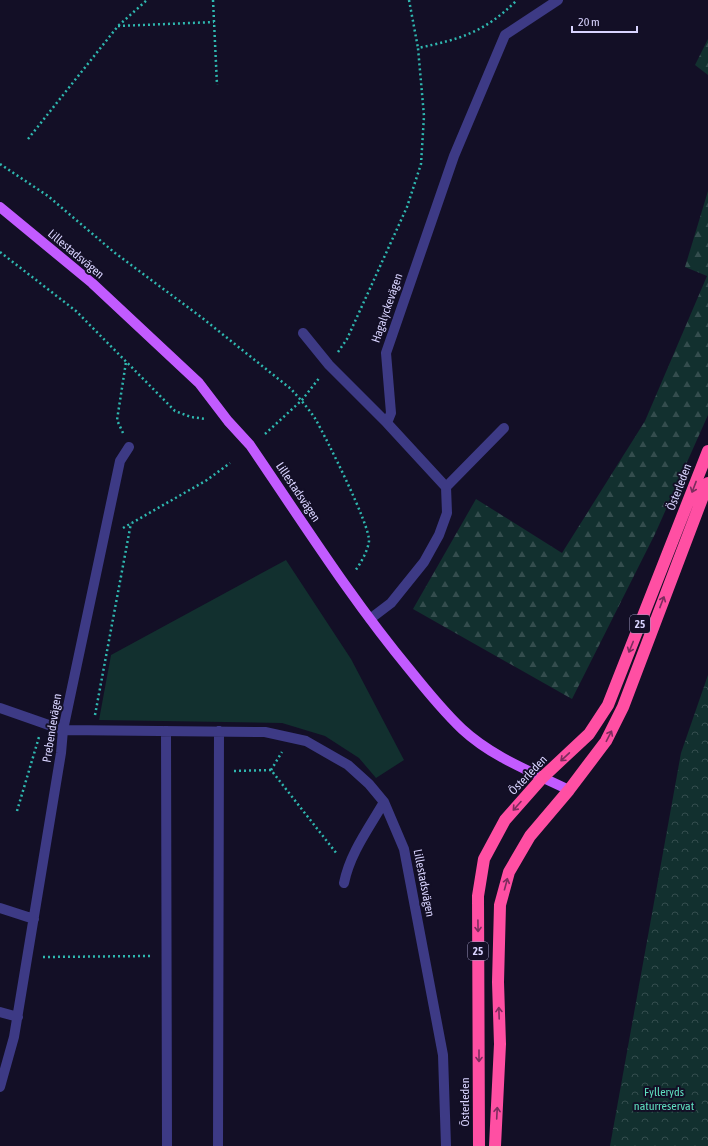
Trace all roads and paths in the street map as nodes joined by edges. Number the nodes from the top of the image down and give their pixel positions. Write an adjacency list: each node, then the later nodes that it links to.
1 (147, 0): 7 (path)
2 (213, 0): 6 (path)
3 (409, 0): 8 (path)
4 (517, 0): 8 (path)
5 (558, 0): 19 (street, Hagalyckevägen)
6 (214, 22): 7 (path); 9 (path)
7 (118, 26): 10 (path)
8 (418, 48): 16 (path)
9 (217, 85)
10 (28, 138)
11 (0, 164): 17 (path)
12 (0, 207): 18 (main road, Lillestadsvägen)
13 (0, 252): 15 (path)
14 (303, 333): 16 (street)
15 (126, 361): 18 (path); 22 (path)
16 (329, 365): 17 (path); 19 (street)
17 (302, 400): 21 (path); 29 (path)
18 (228, 421): 29 (main road, Lillestadsvägen)
19 (387, 423): 26 (street)
20 (504, 428): 26 (street)
21 (265, 434)
22 (129, 447): 28 (street, Prebendevägen)
23 (708, 451): 40 (highway, Österleden / 25, one-way to 40)
24 (230, 463): 27 (path)
25 (708, 483): 41 (highway, 25, one-way to 25)
26 (446, 487): 30 (street)
27 (131, 523): 28 (path); 34 (path)
28 (106, 529): 33 (street, Prebendevägen)
29 (346, 584): 30 (main road, Lillestadsvägen)
30 (370, 619): 40 (main road, Lillestadsvägen)
31 (0, 708): 32 (street, Lillestadsvägen)
32 (43, 723): 33 (street, Lillestadsvägen); 43 (path)
33 (63, 730): 34 (street, Lillestadsvägen); 47 (street, Prebendevägen)
34 (92, 730): 35 (street, Lillestadsvägen)
35 (166, 731): 36 (street, Lillestadsvägen); 48 (street)
36 (219, 731): 37 (street, Lillestadsvägen); 39 (street)
37 (290, 738): 38 (path); 42 (street, Lillestadsvägen)
38 (270, 770): 39 (path); 44 (path)
39 (219, 771): 54 (street)
40 (543, 777): 41 (main road, Lillestadsvägen); 56 (highway, Österleden / 25, one-way to 56)
41 (569, 790): 57 (highway, 25, one-way to 41)
42 (384, 802): 44 (street); 55 (street, Lillestadsvägen)
43 (17, 811)
44 (347, 867): 45 (street)
45 (344, 882)
46 (0, 908): 47 (street)
47 (34, 920): 49 (street, Prebendevägen)
48 (167, 956): 49 (path); 53 (street)
49 (28, 957): 51 (street, Prebendevägen)
50 (0, 1012): 51 (street)
51 (18, 1018): 52 (street, Prebendevägen)
52 (0, 1087)
53 (167, 1146)
54 (218, 1146)
55 (446, 1146)
56 (479, 1146)
57 (495, 1146)

